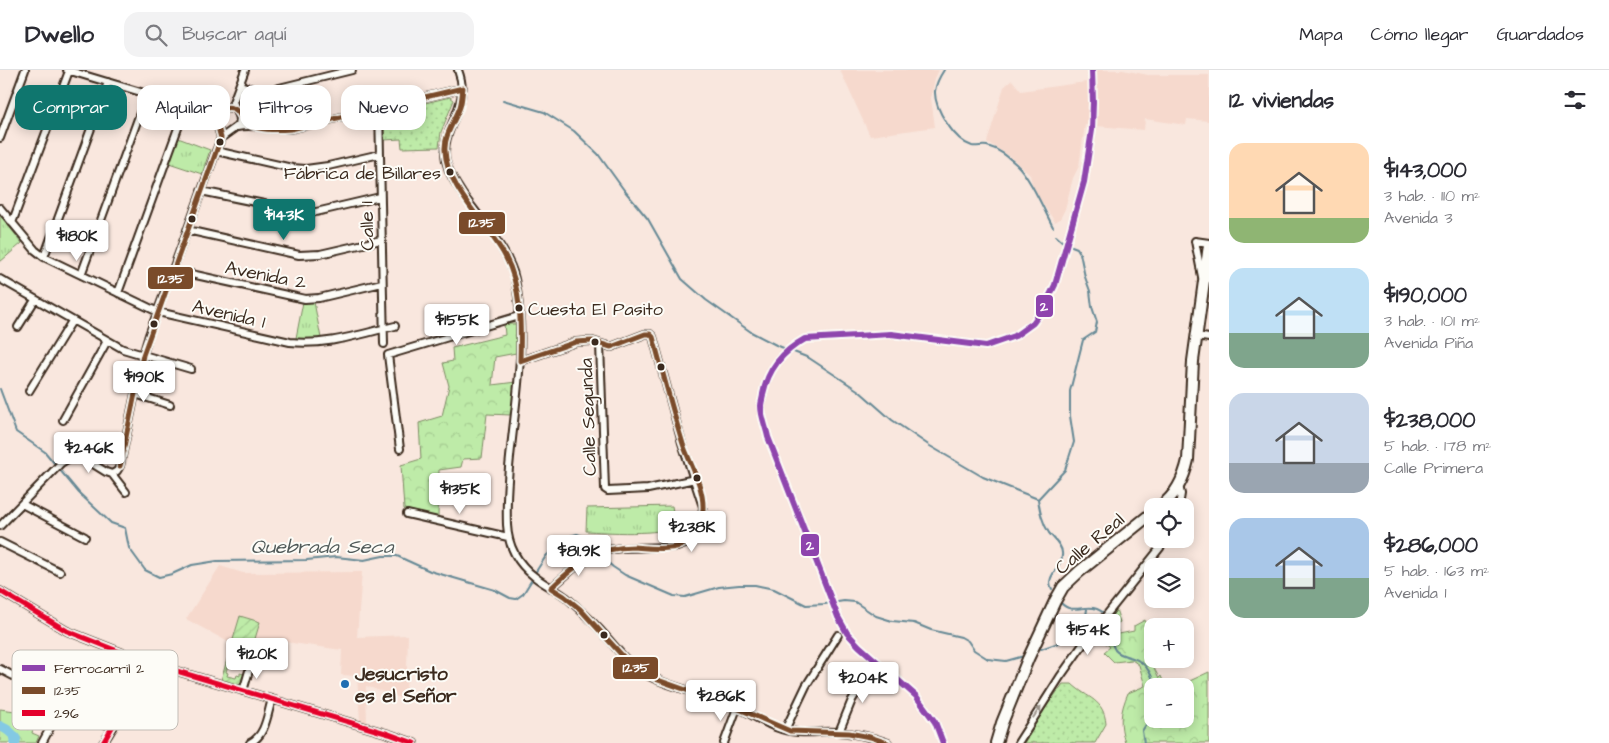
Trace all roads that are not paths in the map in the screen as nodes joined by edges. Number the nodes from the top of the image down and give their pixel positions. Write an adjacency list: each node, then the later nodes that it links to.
1 (25, 70): 25 (street)
2 (68, 70): 6 (street); 32 (street)
3 (245, 70): 7 (street)
4 (352, 70): 8 (street)
5 (458, 70): 9 (street)
6 (108, 82): 10 (street); 36 (street)
7 (240, 85): 12 (street)
8 (291, 85)
9 (463, 88): 11 (street); 45 (street)
10 (137, 91)
11 (426, 97)
12 (233, 102): 13 (street); 15 (street)
13 (230, 104)
14 (230, 108): 15 (street)
15 (236, 110): 16 (street)
16 (240, 118)
17 (137, 122): 38 (street)
18 (240, 122): 20 (street)
19 (240, 128): 20 (street)
20 (234, 129): 23 (street); 26 (street)
21 (177, 130): 42 (street)
22 (219, 130): 26 (street)
23 (230, 130)
24 (379, 130): 28 (street, Calle 1)
25 (0, 138)
26 (221, 138): 27 (street)
27 (216, 151): 28 (street); 29 (street)
28 (380, 154): 30 (street, Calle 1)
29 (201, 191): 30 (street); 33 (street)
30 (380, 197): 34 (street, Calle 1)
31 (0, 208): 32 (street, Avenida 1)
32 (12, 223): 36 (street, Avenida 1)
33 (187, 230): 34 (street); 37 (street)
34 (381, 240): 40 (street, Calle 1)
35 (1209, 244): 41 (main road); 41 (street)
36 (44, 257): 38 (street, Avenida 1)
37 (173, 270): 40 (street, Avenida 2); 44 (street)
38 (81, 276): 42 (street, Avenida 1)
39 (0, 279): 43 (street)
40 (382, 283): 49 (street, Calle 1)
41 (1203, 283): 50 (main road)
42 (118, 293): 44 (street, Avenida 1)
43 (35, 300): 46 (street); 48 (street)
44 (158, 312): 49 (street, Avenida 1); 55 (street)
45 (519, 316): 56 (street); 62 (street)
46 (72, 321): 52 (street); 58 (street)
47 (394, 326): 49 (street, Avenida 1)
48 (18, 327)
49 (384, 328): 53 (street, Calle 1)
50 (1196, 336): 51 (street); 65 (main road)
51 (1209, 338)
52 (107, 341): 55 (street); 61 (street)
53 (384, 344)
54 (600, 344): 56 (street); 64 (street); 64 (street, Calle Segunda)
55 (143, 355): 57 (street); 59 (street)
56 (520, 361): 74 (street)
57 (191, 369)
58 (29, 391)
59 (134, 394): 60 (street); 63 (street)
60 (170, 405)
61 (63, 420)
62 (400, 449)
63 (112, 474): 66 (street); 69 (street)
64 (695, 479): 78 (street)
65 (1179, 486): 67 (main road); 68 (street)
66 (126, 492)
67 (1171, 498)
68 (1180, 498)
69 (22, 504): 72 (street); 73 (street)
70 (407, 514): 74 (street)
71 (1144, 519): 100 (main road, Calle Real)
72 (0, 526)
73 (85, 537)
74 (508, 537): 78 (street)
75 (0, 542): 77 (street)
76 (1160, 548): 101 (street, one-way to 76)
77 (60, 572)
78 (551, 588): 89 (street)
79 (0, 591): 81 (street)
80 (838, 635): 92 (street)
81 (115, 650)
82 (250, 664): 87 (street)
83 (872, 668): 93 (street)
84 (0, 669): 86 (street)
85 (178, 672): 87 (street)
86 (12, 675)
87 (243, 691): 88 (street)
88 (272, 699): 96 (street); 97 (street)
89 (737, 708): 92 (street); 98 (street)
90 (49, 730): 94 (street)
91 (112, 730): 95 (street)
92 (785, 730): 93 (street)
93 (838, 732): 99 (street)
94 (42, 743)
95 (103, 743)
96 (250, 743)
97 (414, 743)
98 (724, 743)
99 (888, 743)
100 (996, 743)
101 (1018, 743)

